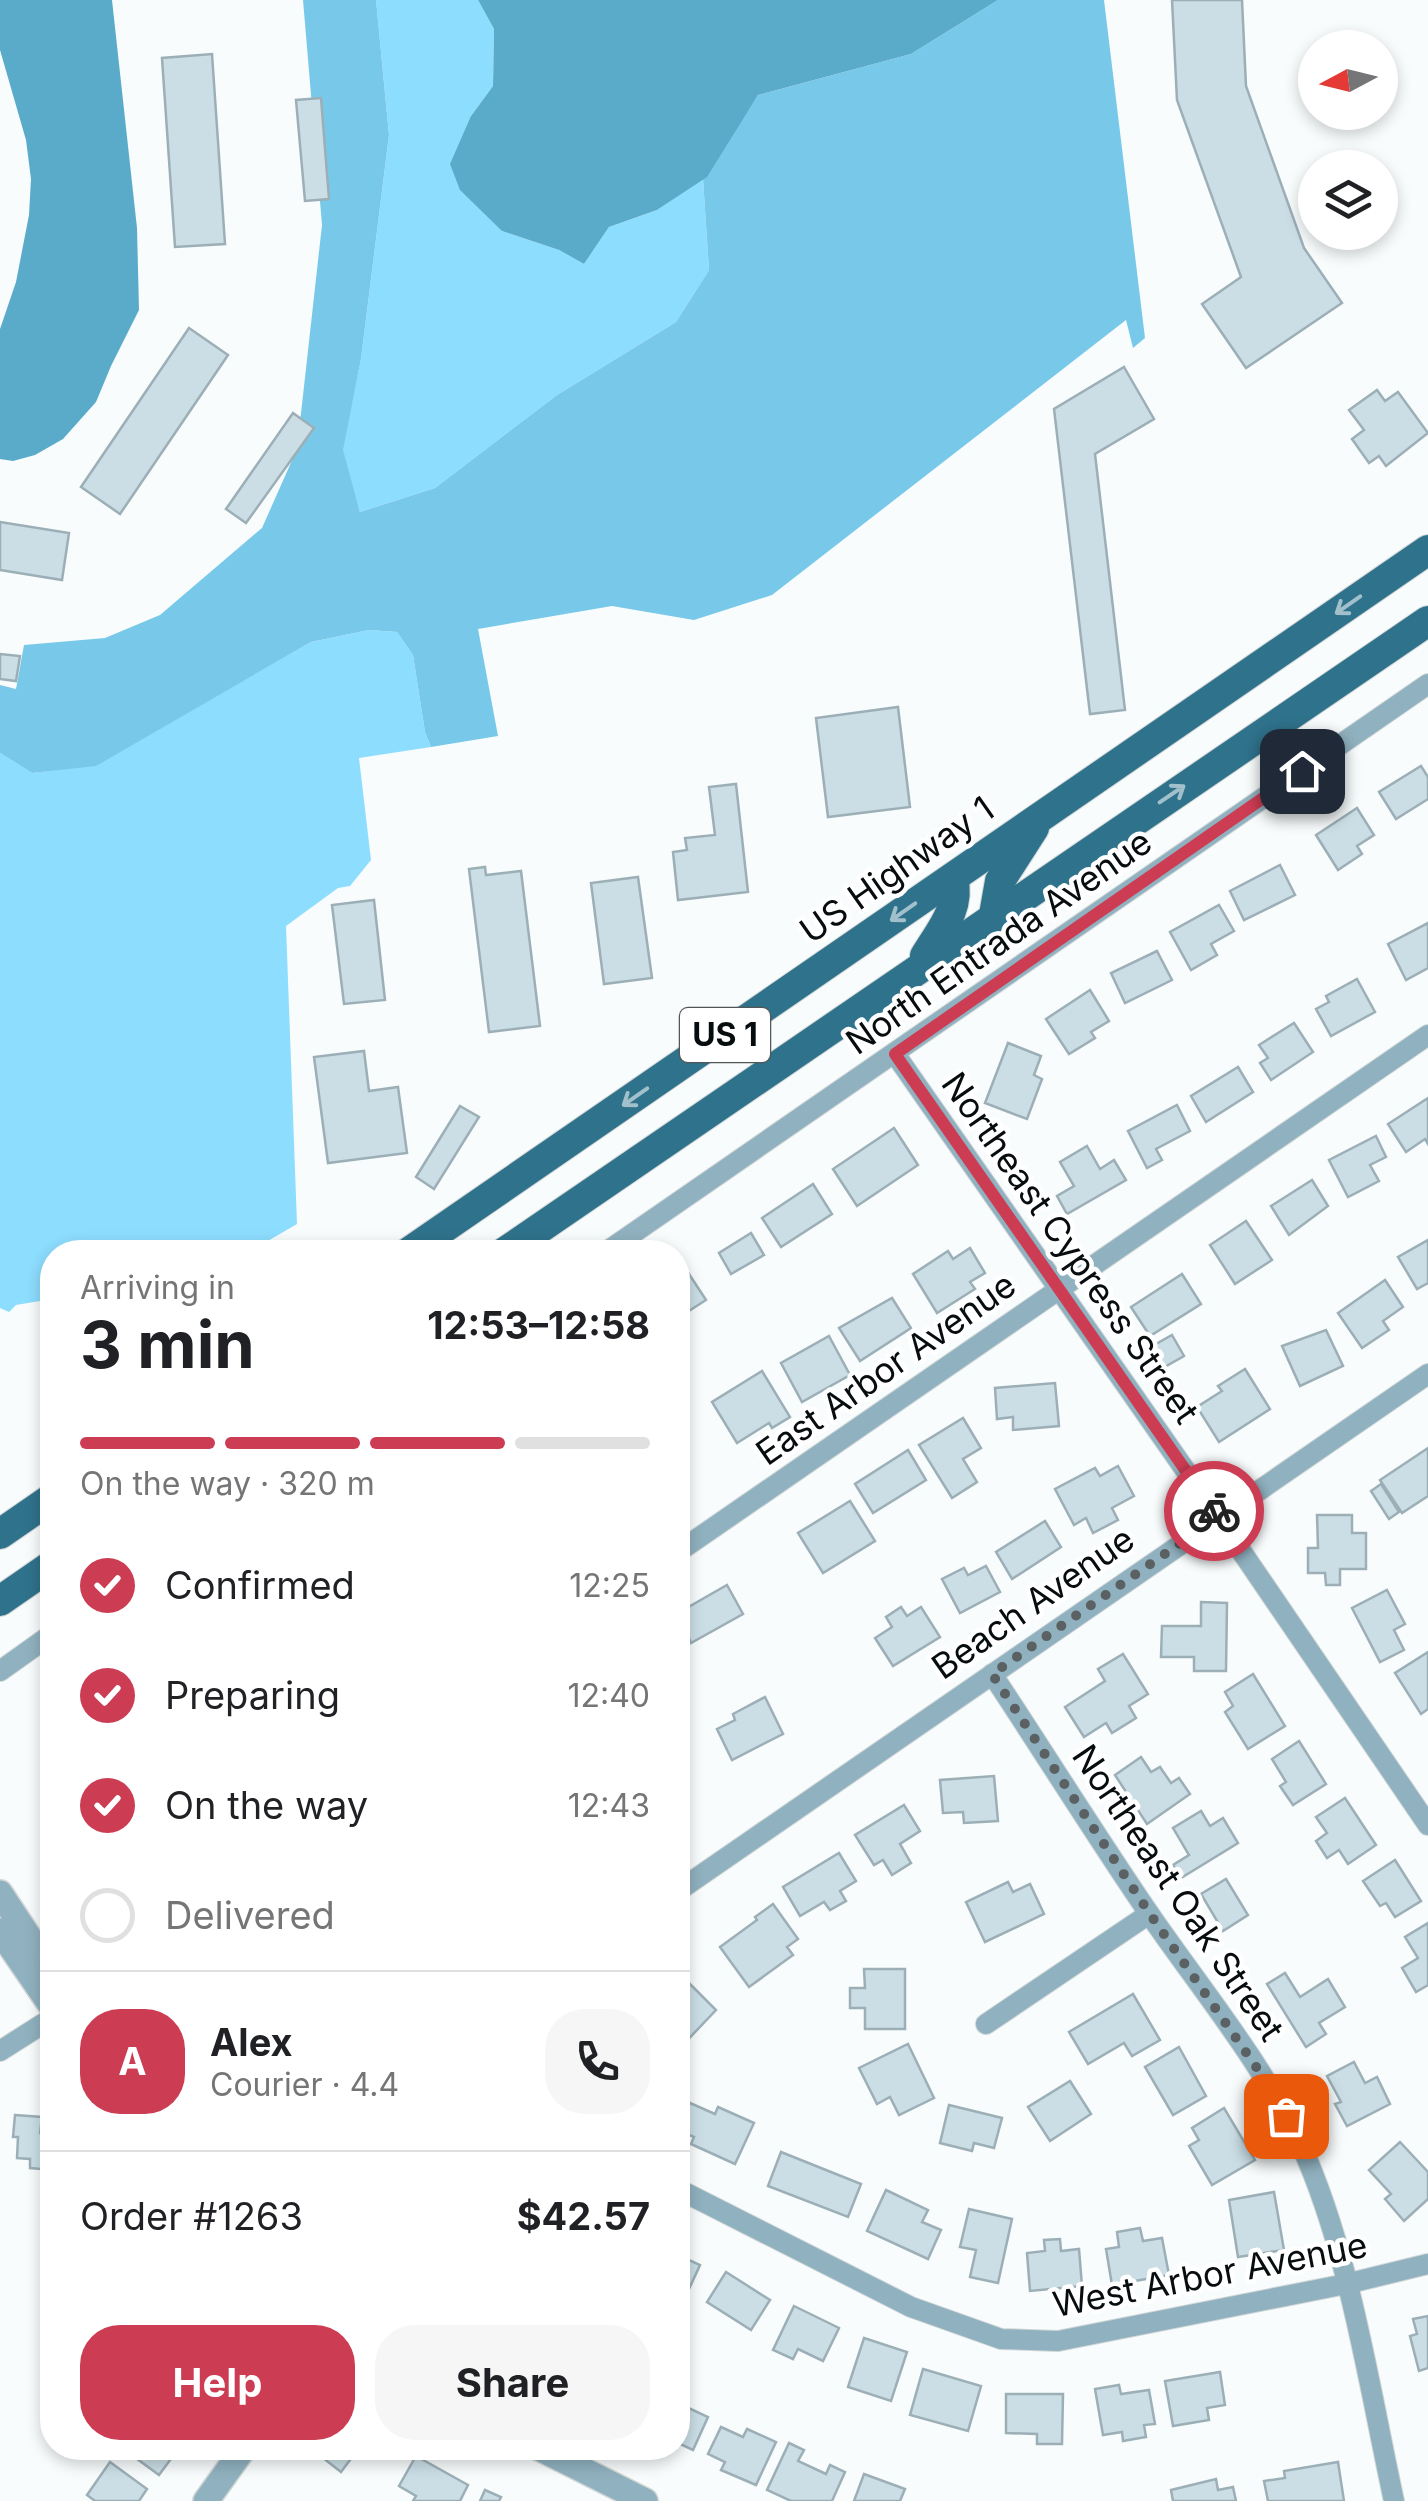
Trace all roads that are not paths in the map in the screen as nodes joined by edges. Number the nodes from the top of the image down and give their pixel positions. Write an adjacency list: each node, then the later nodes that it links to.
1 (1428, 550): 4 (main road, US Highway 1 / US 1, one-way to 4)
2 (1428, 621): 6 (main road, US 1, one-way to 2)
3 (1428, 684): 9 (street, North Entrada Avenue)
4 (1041, 817): 5 (main road, US Highway 1 / US 1); 6 (main road)
5 (953, 878): 7 (main road); 10 (main road, US Highway 1 / US 1, one-way to 10)
6 (994, 915): 7 (main road, US 1)
7 (918, 968): 11 (main road, US 1)
8 (1428, 1035): 13 (street, East Arbor Avenue)
9 (895, 1054): 12 (street, North Entrada Avenue); 13 (street, Northeast Cypress Street)
10 (426, 1240)
11 (522, 1240)
12 (624, 1240)
13 (1058, 1289): 16 (street, Northeast Cypress Street); 18 (street, East Arbor Avenue)
14 (1428, 1374): 16 (street, Beach Avenue)
15 (40, 1506): 17 (main road)
16 (1218, 1517): 23 (street, Beach Avenue); 24 (street, Northeast Cypress Street)
17 (0, 1534)
18 (690, 1544)
19 (40, 1573): 20 (main road)
20 (0, 1601)
21 (40, 1642): 22 (street)
22 (0, 1670)
23 (992, 1674): 25 (street, Beach Avenue); 27 (street, Northeast Oak Street)
24 (1428, 1825)
25 (690, 1883)
26 (0, 1893): 29 (street)
27 (1150, 1914): 31 (street); 36 (street, Northeast Oak Street)
28 (0, 1931): 30 (street)
29 (40, 1954)
30 (40, 1989)
31 (986, 2024)
32 (40, 2026): 33 (street)
33 (0, 2051)
34 (690, 2195): 36 (street, West Arbor Avenue)
35 (1428, 2264): 36 (street, West Arbor Avenue)
36 (1346, 2284): 41 (street, Northeast Oak Street)
37 (235, 2460): 39 (street)
38 (563, 2460): 40 (street)
39 (206, 2501)
40 (645, 2501)
41 (1394, 2501)

